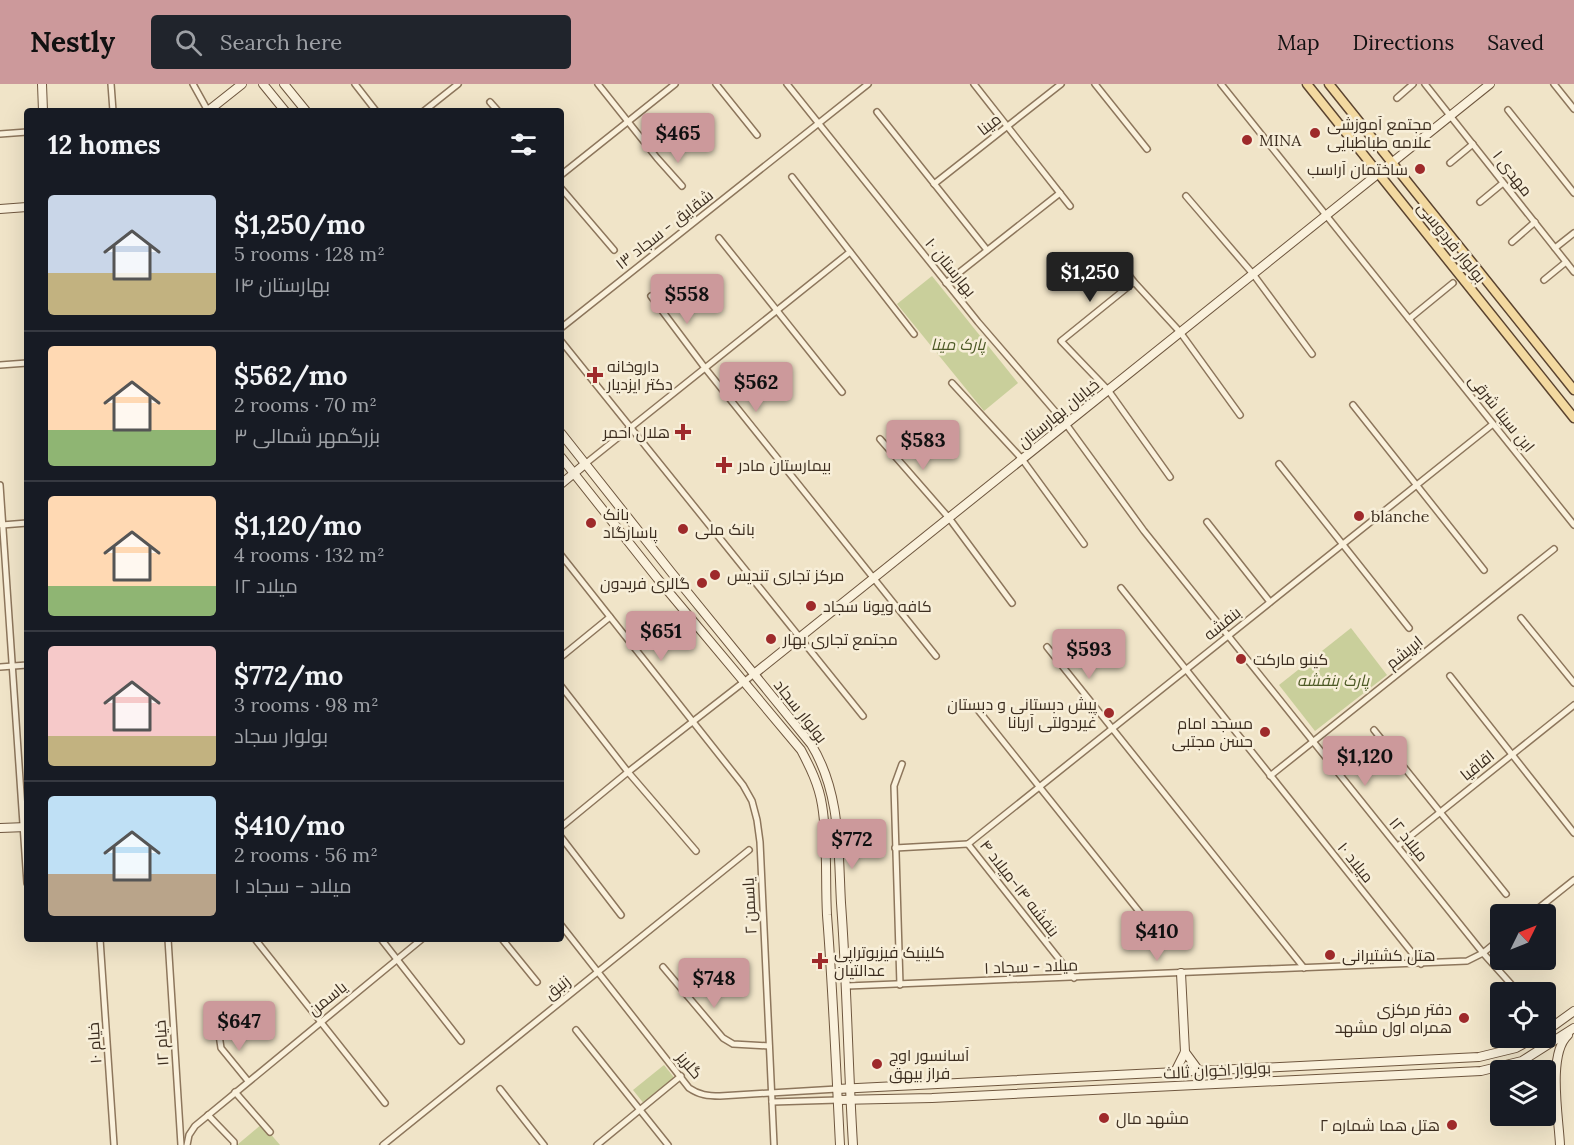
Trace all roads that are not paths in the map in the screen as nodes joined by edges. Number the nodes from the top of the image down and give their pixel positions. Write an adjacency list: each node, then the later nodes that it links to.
1 (42, 84): 26 (street)
2 (111, 84): 27 (street)
3 (193, 84): 28 (street)
4 (242, 84): 29 (street)
5 (263, 84): 30 (street)
6 (284, 84): 31 (street)
7 (355, 84): 32 (street)
8 (458, 84): 33 (street)
9 (598, 84): 39 (street)
10 (675, 84): 39 (street)
11 (716, 84): 44 (street)
12 (788, 84): 40 (street, بهارستان ۱۰)
13 (868, 84): 40 (street, شقایق - سجاد ۱۳)
14 (974, 84): 41 (street)
15 (1061, 84): 41 (street, مینا)
16 (1095, 84): 46 (street)
17 (1221, 84): 63 (street, ابن سینا شرقی)
18 (1307, 84): 50 (main road, بولوار فردوسی)
19 (1329, 84): 47 (main road, بولوار فردوسی)
20 (1413, 84): 24 (street)
21 (1425, 84): 38 (street, مهدی ۱)
22 (1489, 84): 38 (street, خیابان بهارستان)
23 (1554, 84): 35 (street)
24 (1397, 98)
25 (490, 102): 34 (street)
26 (44, 108)
27 (113, 108)
28 (206, 108)
29 (212, 108)
30 (283, 108)
31 (304, 108)
32 (374, 108)
33 (428, 108)
34 (495, 108)
35 (1574, 109)
36 (1508, 110): 57 (street)
37 (877, 112): 53 (street)
38 (1450, 116): 45 (street, مهدی ۱); 47 (street, خیابان بهارستان)
39 (628, 122): 49 (street); 54 (street)
40 (819, 123): 78 (street, بهارستان ۱۰); 83 (street, شقایق - سجاد ۱۳)
41 (1007, 127): 53 (street, مینا); 56 (street)
42 (24, 132): 43 (street)
43 (0, 134)
44 (757, 135)
45 (1473, 144): 48 (street); 52 (street, مهدی ۱)
46 (1147, 149)
47 (1392, 162): 50 (street, خیابان بهارستان); 93 (main road, بولوار فردوسی)
48 (1450, 163)
49 (564, 173)
50 (1378, 174): 63 (street, خیابان بهارستان); 97 (main road, بولوار فردوسی)
51 (792, 177): 71 (street)
52 (1503, 183): 59 (street); 64 (street, مهدی ۱)
53 (934, 184): 70 (street)
54 (682, 186)
55 (564, 192): 69 (street)
56 (1060, 193): 60 (street); 70 (street)
57 (1574, 193)
58 (1186, 196): 75 (street)
59 (1480, 202)
60 (1070, 206)
61 (24, 207): 62 (street)
62 (0, 209)
63 (1326, 215): 75 (street, خیابان بهارستان); 82 (street, ابن سینا شرقی)
64 (1534, 222): 67 (street); 68 (street, مهدی ۱)
65 (1574, 233): 68 (street)
66 (719, 238): 81 (street)
67 (1512, 242)
68 (1555, 248): 73 (street, مهدی ۱)
69 (614, 250)
70 (987, 250): 78 (street)
71 (850, 252): 81 (street); 85 (street)
72 (1115, 257): 77 (street)
73 (1566, 262): 74 (street, مهدی ۱); 76 (street)
74 (1574, 272)
75 (1253, 274): 84 (street, خیابان بهارستان); 87 (street)
76 (1544, 280)
77 (1134, 282): 84 (street); 92 (street)
78 (946, 283): 98 (street, بهارستان ۱۰)
79 (1453, 283): 82 (street)
80 (651, 296): 90 (street)
81 (778, 310): 90 (street); 94 (street)
82 (1409, 319): 99 (street, ابن سینا شرقی)
83 (564, 326)
84 (1180, 332): 92 (street, خیابان بهارستان); 96 (street)
85 (914, 334)
86 (564, 345): 100 (street)
87 (1312, 354)
88 (24, 363): 89 (street)
89 (0, 365)
90 (705, 368): 100 (street); 122 (street)
91 (952, 383): 103 (street)
92 (1108, 390): 98 (street, خیابان بهارستان); 108 (street)
93 (1574, 390)
94 (842, 392)
95 (1353, 405): 111 (street)
96 (1240, 415)
97 (1574, 418)
98 (1066, 424): 103 (street, خیابان بهارستان); 129 (street, بهارستان ۱۰)
99 (1493, 424): 111 (street, بنفشه); 116 (street, ابن سینا شرقی)
100 (630, 428): 105 (street); 130 (street)
101 (564, 437): 105 (street, بولوار سجاد)
102 (880, 438): 112 (street)
103 (1022, 459): 112 (street, خیابان بهارستان); 117 (street)
104 (564, 461): 107 (street, بولوار سجاد)
105 (585, 464): 107 (street); 138 (street, بولوار سجاد)
106 (1279, 464): 118 (street)
107 (574, 473): 109 (street); 140 (street, بولوار سجاد)
108 (1170, 477)
109 (564, 481)
110 (0, 485): 115 (street)
111 (1417, 485): 118 (street, بنفشه); 121 (street)
112 (949, 518): 122 (street, خیابان بهارستان); 124 (street)
113 (1207, 522): 125 (street)
114 (24, 524): 115 (street)
115 (1, 525): 135 (street)
116 (1574, 525)
117 (1084, 544)
118 (1343, 544): 125 (street, بنفشه); 128 (street)
119 (1554, 549): 149 (street, ابریشم)
120 (564, 559): 126 (street, یاسمن ۲)
121 (1484, 570)
122 (873, 578): 130 (street, خیابان بهارستان); 133 (street)
123 (1120, 588): 137 (street, میلاد ۱۰)
124 (1012, 603)
125 (1270, 603): 129 (street, بنفشه)
126 (610, 617): 132 (street); 146 (street, یاسمن ۲)
127 (1521, 618): 141 (street)
128 (1409, 628)
129 (1228, 636): 137 (street, بنفشه); 149 (street, میلاد ۱۲)
130 (799, 638): 138 (street, خیابان بهارستان); 145 (street)
131 (1047, 646): 147 (street)
132 (564, 655)
133 (936, 656)
134 (24, 665): 135 (street)
135 (12, 666): 136 (street); 156 (street)
136 (0, 667)
137 (1185, 670): 147 (street, بنفشه); 153 (street, میلاد ۱۰)
138 (754, 674): 140 (street); 191 (street, بولوار سجاد)
139 (1450, 676): 150 (street)
140 (744, 682): 146 (street); 210 (street, بولوار سجاد)
141 (1574, 683)
142 (564, 690): 152 (street)
143 (974, 705): 154 (street)
144 (1574, 705): 150 (street, اقاقیا)
145 (863, 716)
146 (694, 721): 152 (street); 199 (street, یاسمن ۲)
147 (1112, 728): 154 (street, بنفشه); 184 (street)
148 (1374, 730): 155 (street)
149 (1313, 742): 153 (street, ابریشم); 163 (street, میلاد ۱۲)
150 (1512, 755): 155 (street, اقاقیا); 160 (street)
151 (902, 764): 164 (street)
152 (628, 772): 157 (street); 166 (street)
153 (1270, 776): 182 (street, میلاد ۱۰)
154 (1039, 787): 162 (street, بنفشه); 178 (street)
155 (1440, 812): 163 (street, اقاقیا); 168 (street)
156 (24, 817)
157 (564, 825)
158 (24, 827): 159 (street)
159 (0, 828)
160 (1574, 834)
161 (564, 841): 170 (street)
162 (968, 844): 164 (street); 187 (street, بنفشه ۱۴-میلاد ۴)
163 (1398, 846): 180 (street, میلاد ۱۲)
164 (895, 848): 190 (street)
165 (749, 850): 185 (street, زنبق)
166 (696, 852)
167 (1574, 880): 169 (street)
168 (1506, 894)
169 (1544, 904)
170 (621, 915)
171 (564, 929): 185 (street, گلریز)
172 (100, 942): 221 (street, خیام ۱۰)
173 (168, 942): 222 (street, خیام ۱۲)
174 (257, 942): 193 (street)
175 (383, 942): 181 (street)
176 (418, 942): 181 (street, یاسمن)
177 (504, 942): 188 (street)
178 (1164, 944)
179 (1490, 947): 180 (street)
180 (1483, 952): 182 (street, میلاد - سجاد ۱); 189 (street, میلاد ۱۲)
181 (397, 959): 193 (street, یاسمن); 198 (street)
182 (1421, 964): 184 (street, میلاد - سجاد ۱)
183 (663, 967): 199 (street)
184 (1304, 968): 186 (street, میلاد - سجاد ۱)
185 (597, 971): 205 (street, گلریز); 224 (street, زنبق)
186 (1181, 973): 187 (street, میلاد - سجاد ۱); 201 (street)
187 (1074, 978): 190 (street, میلاد - سجاد ۱)
188 (537, 982)
189 (1509, 982)
190 (900, 985): 191 (street, میلاد - سجاد ۱)
191 (847, 986): 208 (street, بولوار سجاد)
192 (1574, 1011): 194 (street)
193 (320, 1021): 206 (street, یاسمن); 216 (street)
194 (1556, 1022)
195 (218, 1028): 206 (street)
196 (1574, 1029): 207 (street, بولوار اخوان ثالث); 231 (street)
197 (576, 1030): 217 (street)
198 (461, 1041)
199 (769, 1046): 212 (street, یاسمن ۲)
200 (1516, 1048): 203 (street)
201 (1185, 1052): 202 (street); 204 (street)
202 (1199, 1071): 203 (street); 204 (street)
203 (1210, 1071): 207 (street)
204 (1175, 1072): 208 (street)
205 (681, 1076): 212 (street, گلریز); 217 (street)
206 (248, 1081): 211 (street, یاسمن)
207 (1211, 1084): 214 (street, بولوار اخوان ثالث)
208 (850, 1088): 210 (street); 214 (street, بولوار سجاد)
209 (500, 1089): 225 (street)
210 (837, 1089): 212 (street, گلریز); 213 (street, بولوار سجاد)
211 (236, 1092): 218 (street, یاسمن); 219 (street)
212 (771, 1092): 215 (street, یاسمن ۲)
213 (838, 1100): 214 (street, بولوار اخوان ثالث); 215 (street); 229 (street, بولوار سجاد)
214 (850, 1100): 230 (street, بولوار سجاد)
215 (772, 1102): 228 (street, یاسمن ۲)
216 (385, 1103)
217 (640, 1110): 226 (street); 227 (street)
218 (208, 1115): 220 (street); 223 (street, یاسمن)
219 (270, 1132)
220 (234, 1143)
221 (114, 1145)
222 (181, 1145)
223 (187, 1145)
224 (383, 1145)
225 (544, 1145)
226 (597, 1145)
227 (668, 1145)
228 (774, 1145)
229 (840, 1145)
230 (853, 1145)
231 (1560, 1145)

